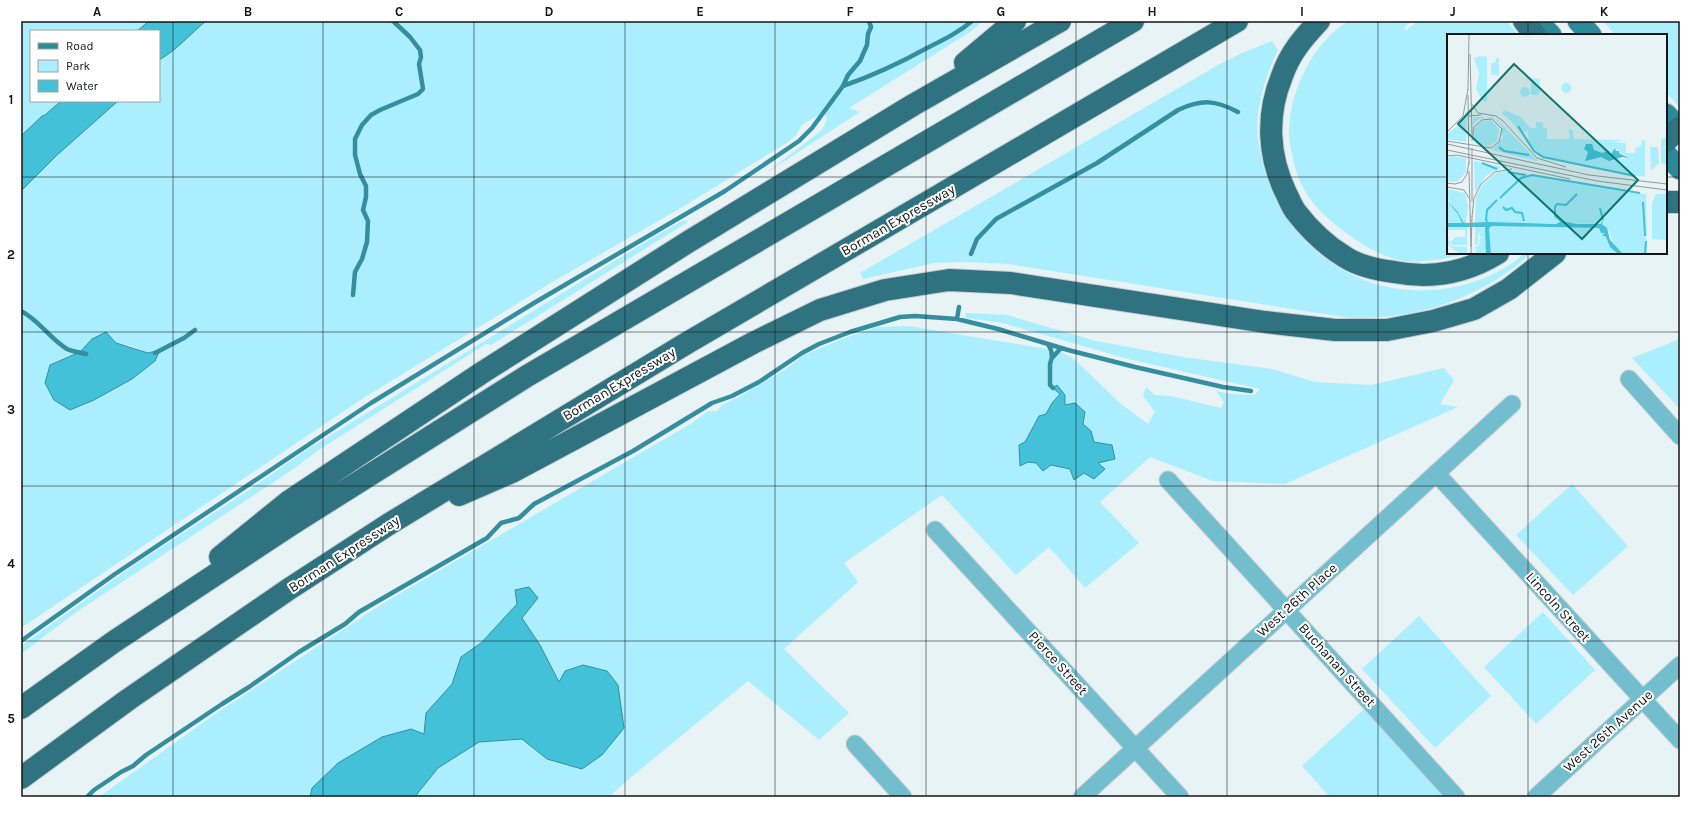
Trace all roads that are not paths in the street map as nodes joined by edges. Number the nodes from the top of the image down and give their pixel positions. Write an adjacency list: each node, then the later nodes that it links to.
1 (1015, 21): 12 (highway)
2 (1060, 21): 12 (highway)
3 (1133, 21): 27 (highway)
4 (1237, 21): 24 (highway, Borman Expressway)
5 (1319, 21): 17 (highway)
6 (1524, 21): 9 (highway)
7 (1537, 21): 10 (main road)
8 (1578, 21): 11 (main road)
9 (1534, 34)
10 (1550, 34)
11 (1590, 34)
12 (914, 105): 27 (highway)
13 (1667, 155): 14 (main road)
14 (1680, 169)
15 (1667, 202): 16 (highway)
16 (1680, 202)
17 (1496, 254)
18 (1550, 256): 24 (highway)
19 (1628, 379): 21 (street)
20 (1512, 404): 22 (street, West 26th Place)
21 (1680, 436)
22 (1436, 472): 26 (street, West 26th Place); 29 (street, Lincoln Street)
23 (1168, 480): 26 (street, Buchanan Street)
24 (389, 524): 34 (highway, Borman Expressway)
25 (935, 530): 33 (street, Pierce Street)
26 (1286, 610): 33 (street, West 26th Place); 38 (street, Buchanan Street)
27 (115, 641): 30 (highway)
28 (1680, 665): 29 (street, West 26th Avenue)
29 (1642, 700): 31 (street, Lincoln Street); 39 (street, West 26th Avenue)
30 (21, 708)
31 (1680, 740)
32 (855, 744): 35 (street)
33 (1135, 748): 36 (street, West 26th Place); 37 (street, Pierce Street)
34 (21, 778)
35 (903, 797)
36 (1082, 797)
37 (1180, 797)
38 (1456, 797)
39 (1536, 797)

